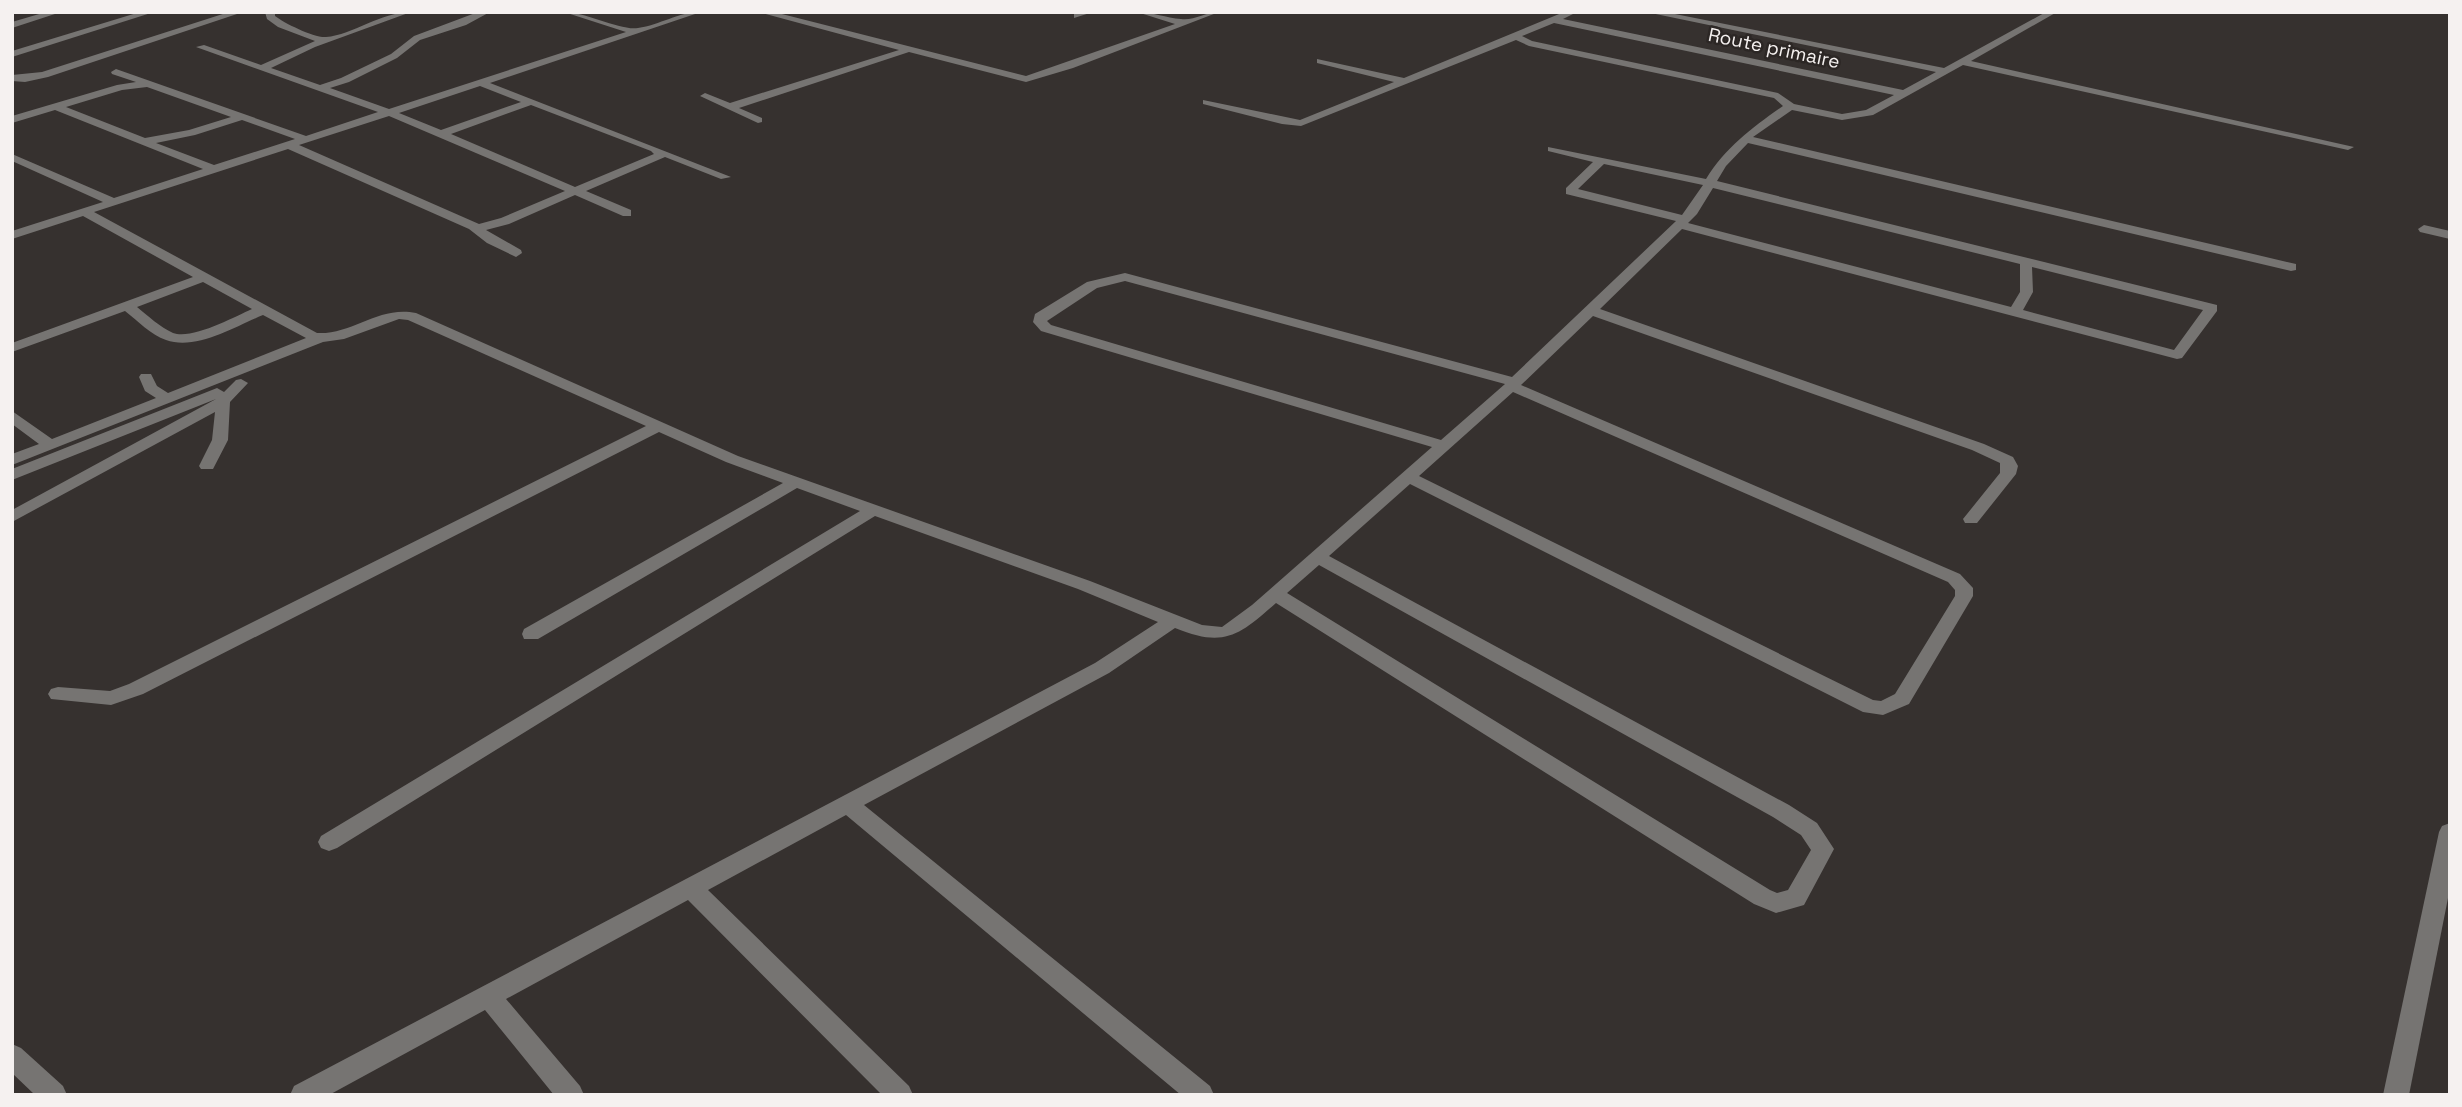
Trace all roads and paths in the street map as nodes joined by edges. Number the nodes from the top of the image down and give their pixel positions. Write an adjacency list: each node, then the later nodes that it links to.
1 (57, 12): 19 (street)
2 (150, 12): 25 (street)
3 (239, 12): 31 (street)
4 (270, 12): 22 (street)
5 (407, 12): 22 (street)
6 (486, 12): 35 (street)
7 (568, 12): 20 (street)
8 (698, 12): 20 (street)
9 (762, 12): 24 (street)
10 (1089, 12): 16 (street)
11 (1141, 12): 18 (street)
12 (1215, 12): 18 (street)
13 (1573, 12): 17 (street)
14 (1650, 12): 29 (street)
15 (2053, 12): 27 (street)
16 (1077, 16)
17 (1553, 20): 21 (street); 36 (street, Route primaire)
18 (1184, 23): 24 (street)
19 (12, 25)
20 (636, 32): 34 (street)
21 (1516, 37): 32 (street); 40 (street)
22 (325, 41): 28 (street)
23 (201, 47): 28 (street)
24 (906, 50): 42 (street)
25 (12, 54)
26 (1320, 61): 32 (street)
27 (1962, 62): 29 (street); 52 (street)
28 (262, 68): 35 (street)
29 (1946, 71): 36 (street)
30 (116, 72): 33 (street)
31 (12, 78)
32 (1403, 81): 39 (street)
33 (148, 83): 41 (street); 44 (street)
34 (482, 83): 38 (street); 43 (street)
35 (320, 89): 43 (street)
36 (1905, 94): 40 (street)
37 (705, 96): 42 (street)
38 (530, 102): 47 (street); 53 (street)
39 (1207, 102)
40 (1790, 106): 48 (street)
41 (56, 107): 45 (street); 50 (street)
42 (730, 107): 46 (street)
43 (391, 113): 47 (street); 49 (street)
44 (242, 117): 49 (street); 50 (street)
45 (12, 120)
46 (758, 120)
47 (439, 135): 60 (street)
48 (1746, 139): 59 (street); 71 (street)
49 (308, 140): 51 (street)
50 (141, 142): 57 (street)
51 (291, 146): 57 (street); 65 (street)
52 (2348, 147)
53 (656, 149): 58 (street); 60 (street)
54 (1552, 149): 56 (street)
55 (12, 157): 61 (street)
56 (1601, 160): 59 (street); 64 (street)
57 (216, 170): 61 (street)
58 (725, 177)
59 (1709, 183): 64 (street); 70 (street)
60 (579, 190): 63 (street); 65 (street)
61 (116, 203): 62 (street)
62 (86, 213): 67 (street); 72 (street)
63 (627, 213)
64 (1681, 222): 75 (street); 76 (street)
65 (471, 225): 69 (street)
66 (2424, 229): 68 (street)
67 (12, 235)
68 (2450, 235)
69 (516, 253)
70 (2027, 261): 76 (street); 76 (street)
71 (2291, 267)
72 (205, 277): 73 (street); 74 (street)
73 (126, 305): 74 (street); 79 (street)
74 (264, 309): 77 (street)
75 (1590, 310): 82 (street); 96 (street)
76 (2014, 313)
77 (320, 338): 78 (street); 86 (street)
78 (300, 346): 81 (street); 83 (street)
79 (12, 348)
80 (146, 377): 83 (street)
81 (241, 383): 84 (street); 91 (street)
82 (1513, 384): 87 (street); 87 (street); 92 (street)
83 (168, 399): 88 (street)
84 (223, 401): 90 (street); 95 (street)
85 (12, 416): 88 (street)
86 (657, 427): 93 (street); 101 (street)
87 (1442, 444): 92 (street)
88 (50, 445): 89 (street)
89 (12, 460)
90 (207, 466)
91 (12, 475)
92 (1407, 476): 97 (street)
93 (796, 482): 94 (street); 100 (street)
94 (873, 510): 99 (street); 104 (street)
95 (12, 517)
96 (1970, 519)
97 (1318, 557): 98 (street); 98 (street)
98 (1275, 594): 99 (street)
99 (1174, 620): 102 (street)
100 (531, 634)
101 (58, 694)
102 (848, 804): 105 (street); 112 (street)
103 (2450, 832): 113 (street)
104 (330, 842)
105 (691, 887): 106 (street); 111 (street)
106 (488, 995): 109 (street); 110 (street)
107 (12, 1056): 108 (street)
108 (54, 1095)
109 (303, 1095)
110 (571, 1095)
111 (900, 1095)
112 (1201, 1095)
113 (2396, 1095)

